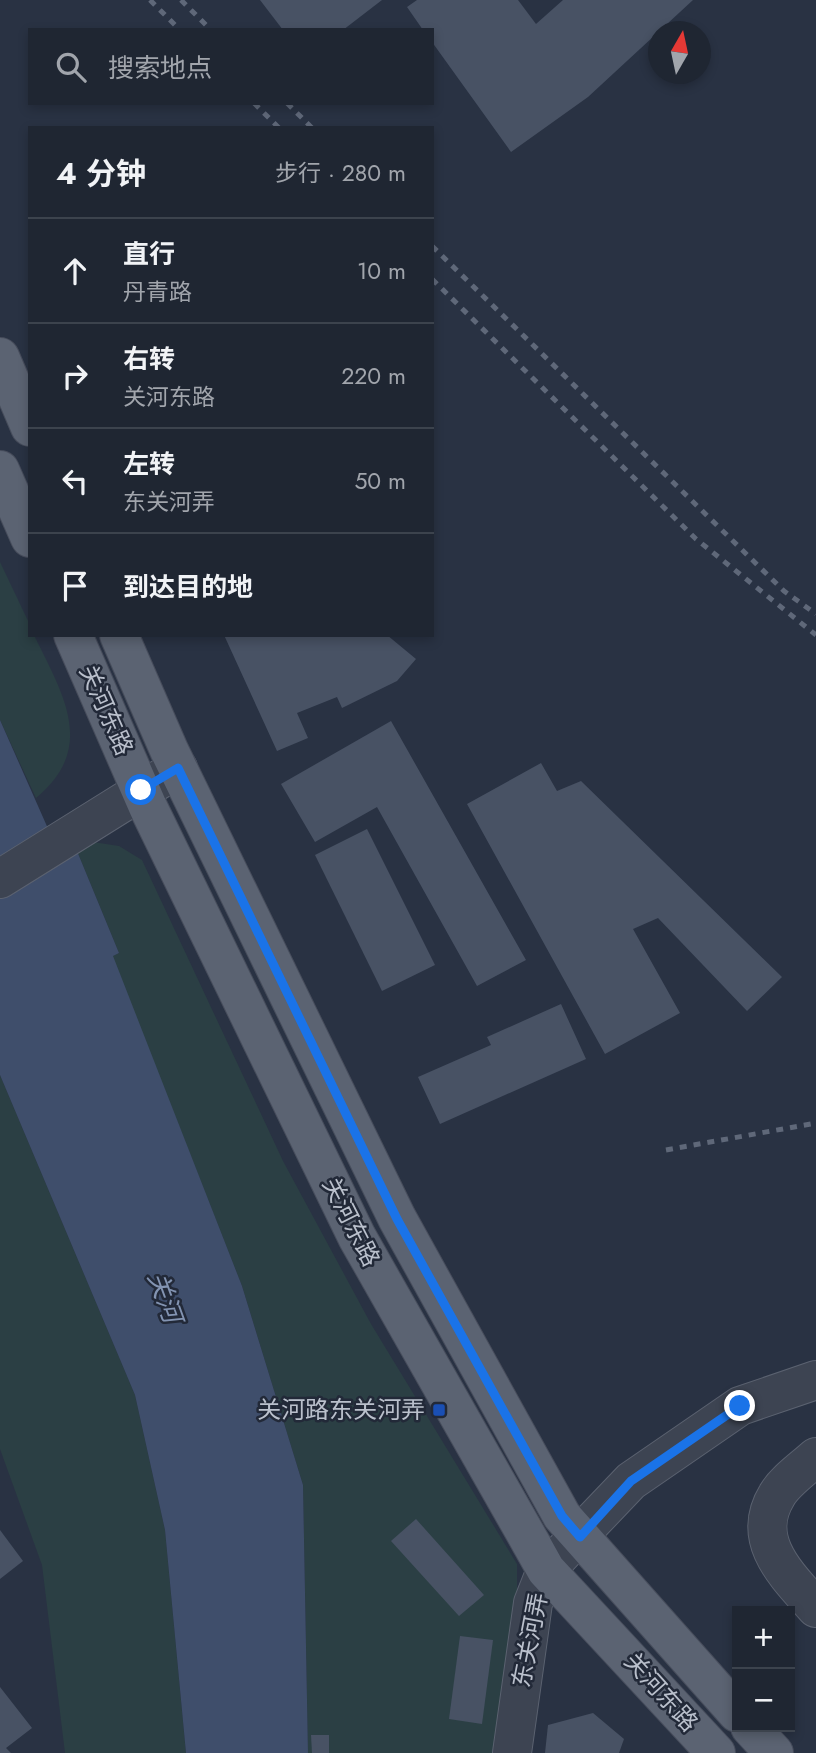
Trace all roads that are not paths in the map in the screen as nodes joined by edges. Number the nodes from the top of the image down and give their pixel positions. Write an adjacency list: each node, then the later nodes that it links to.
1 (0, 358): 2 (main road)
2 (28, 422)
3 (0, 470): 4 (main road)
4 (28, 533)
5 (74, 637): 8 (main road, 关河东路)
6 (121, 637): 7 (main road, 关河东路)
7 (173, 759): 8 (street); 14 (main road, 关河东路)
8 (137, 781): 9 (street); 15 (main road, 关河东路)
9 (74, 820): 10 (street); 11 (street)
10 (0, 858)
11 (0, 879)
12 (816, 1380): 14 (street, 东关河弄)
13 (816, 1457): 16 (street)
14 (580, 1537): 15 (street, 东关河弄); 17 (main road, 关河东路)
15 (546, 1570): 19 (street, 东关河弄); 20 (main road, 关河东路)
16 (816, 1608)
17 (732, 1707)
18 (755, 1732): 21 (main road)
19 (512, 1753)
20 (716, 1753)
21 (774, 1753)

